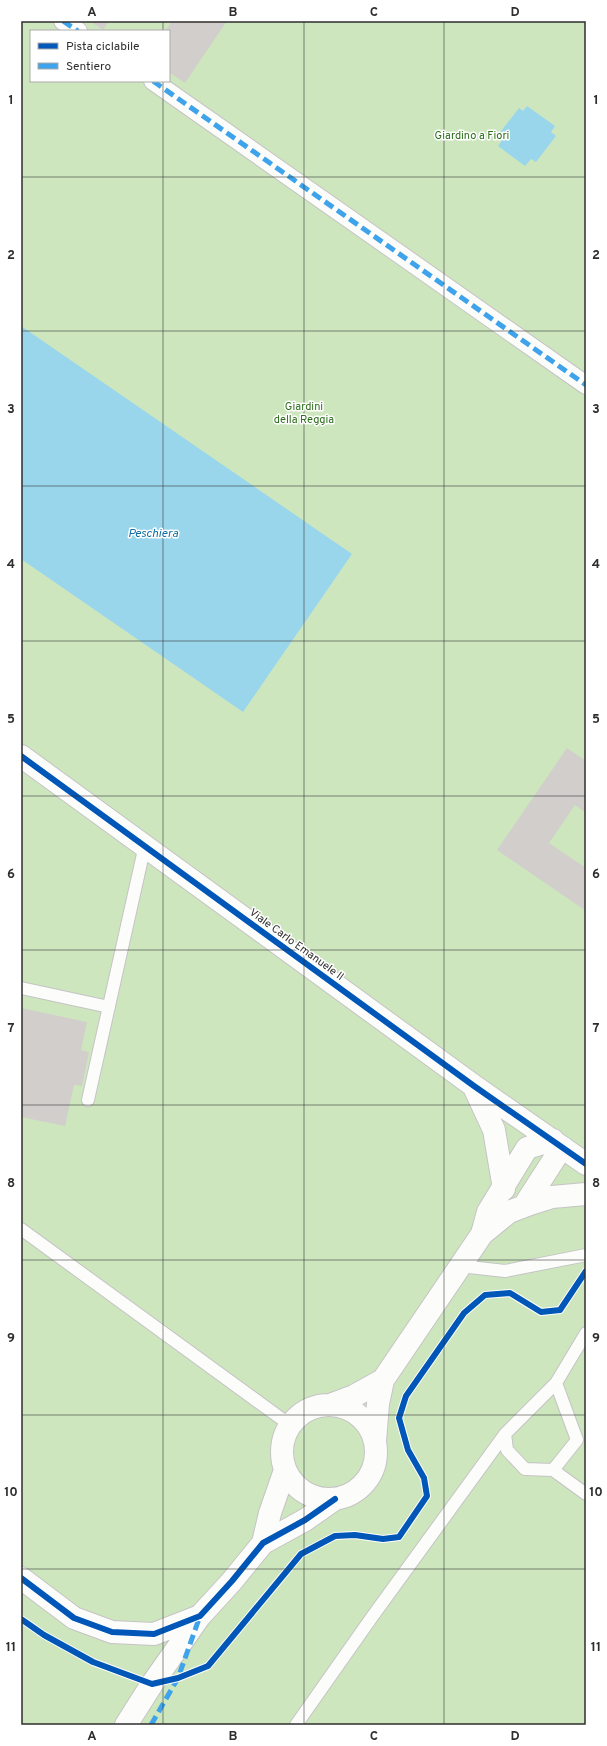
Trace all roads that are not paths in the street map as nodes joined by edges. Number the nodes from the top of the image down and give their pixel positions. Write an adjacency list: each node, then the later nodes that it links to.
1 (63, 21): 2 (street)
2 (76, 30)
3 (154, 82): 4 (street)
4 (586, 385)
5 (21, 756): 6 (street, Viale Carlo Emanuele II)
6 (145, 845): 8 (lane); 9 (street, Viale Carlo Emanuele II)
7 (21, 988): 8 (lane)
8 (109, 1007): 10 (lane)
9 (474, 1086): 11 (street, Viale Carlo Emanuele II); 13 (street)
10 (88, 1100)
11 (557, 1144): 12 (street, Viale Carlo Emanuele II); 13 (street); 15 (street)
12 (586, 1164)
13 (504, 1189): 17 (street)
14 (586, 1194): 15 (street)
15 (524, 1206): 17 (street)
16 (21, 1229): 24 (lane)
17 (482, 1234): 19 (street)
18 (586, 1256): 19 (lane)
19 (460, 1266): 21 (street)
20 (586, 1333): 22 (lane)
21 (383, 1380): 23 (street); 26 (street)
22 (556, 1383): 25 (lane); 28 (lane)
23 (330, 1405): 24 (street); 26 (street)
24 (290, 1425): 27 (street)
25 (504, 1434): 28 (lane); 35 (lane)
26 (375, 1441): 30 (street)
27 (285, 1470): 30 (street); 31 (street)
28 (553, 1470): 29 (lane)
29 (586, 1494)
30 (335, 1499): 31 (street)
31 (263, 1542): 33 (street)
32 (21, 1578): 33 (street)
33 (200, 1616): 34 (street)
34 (126, 1725)
35 (296, 1725)

